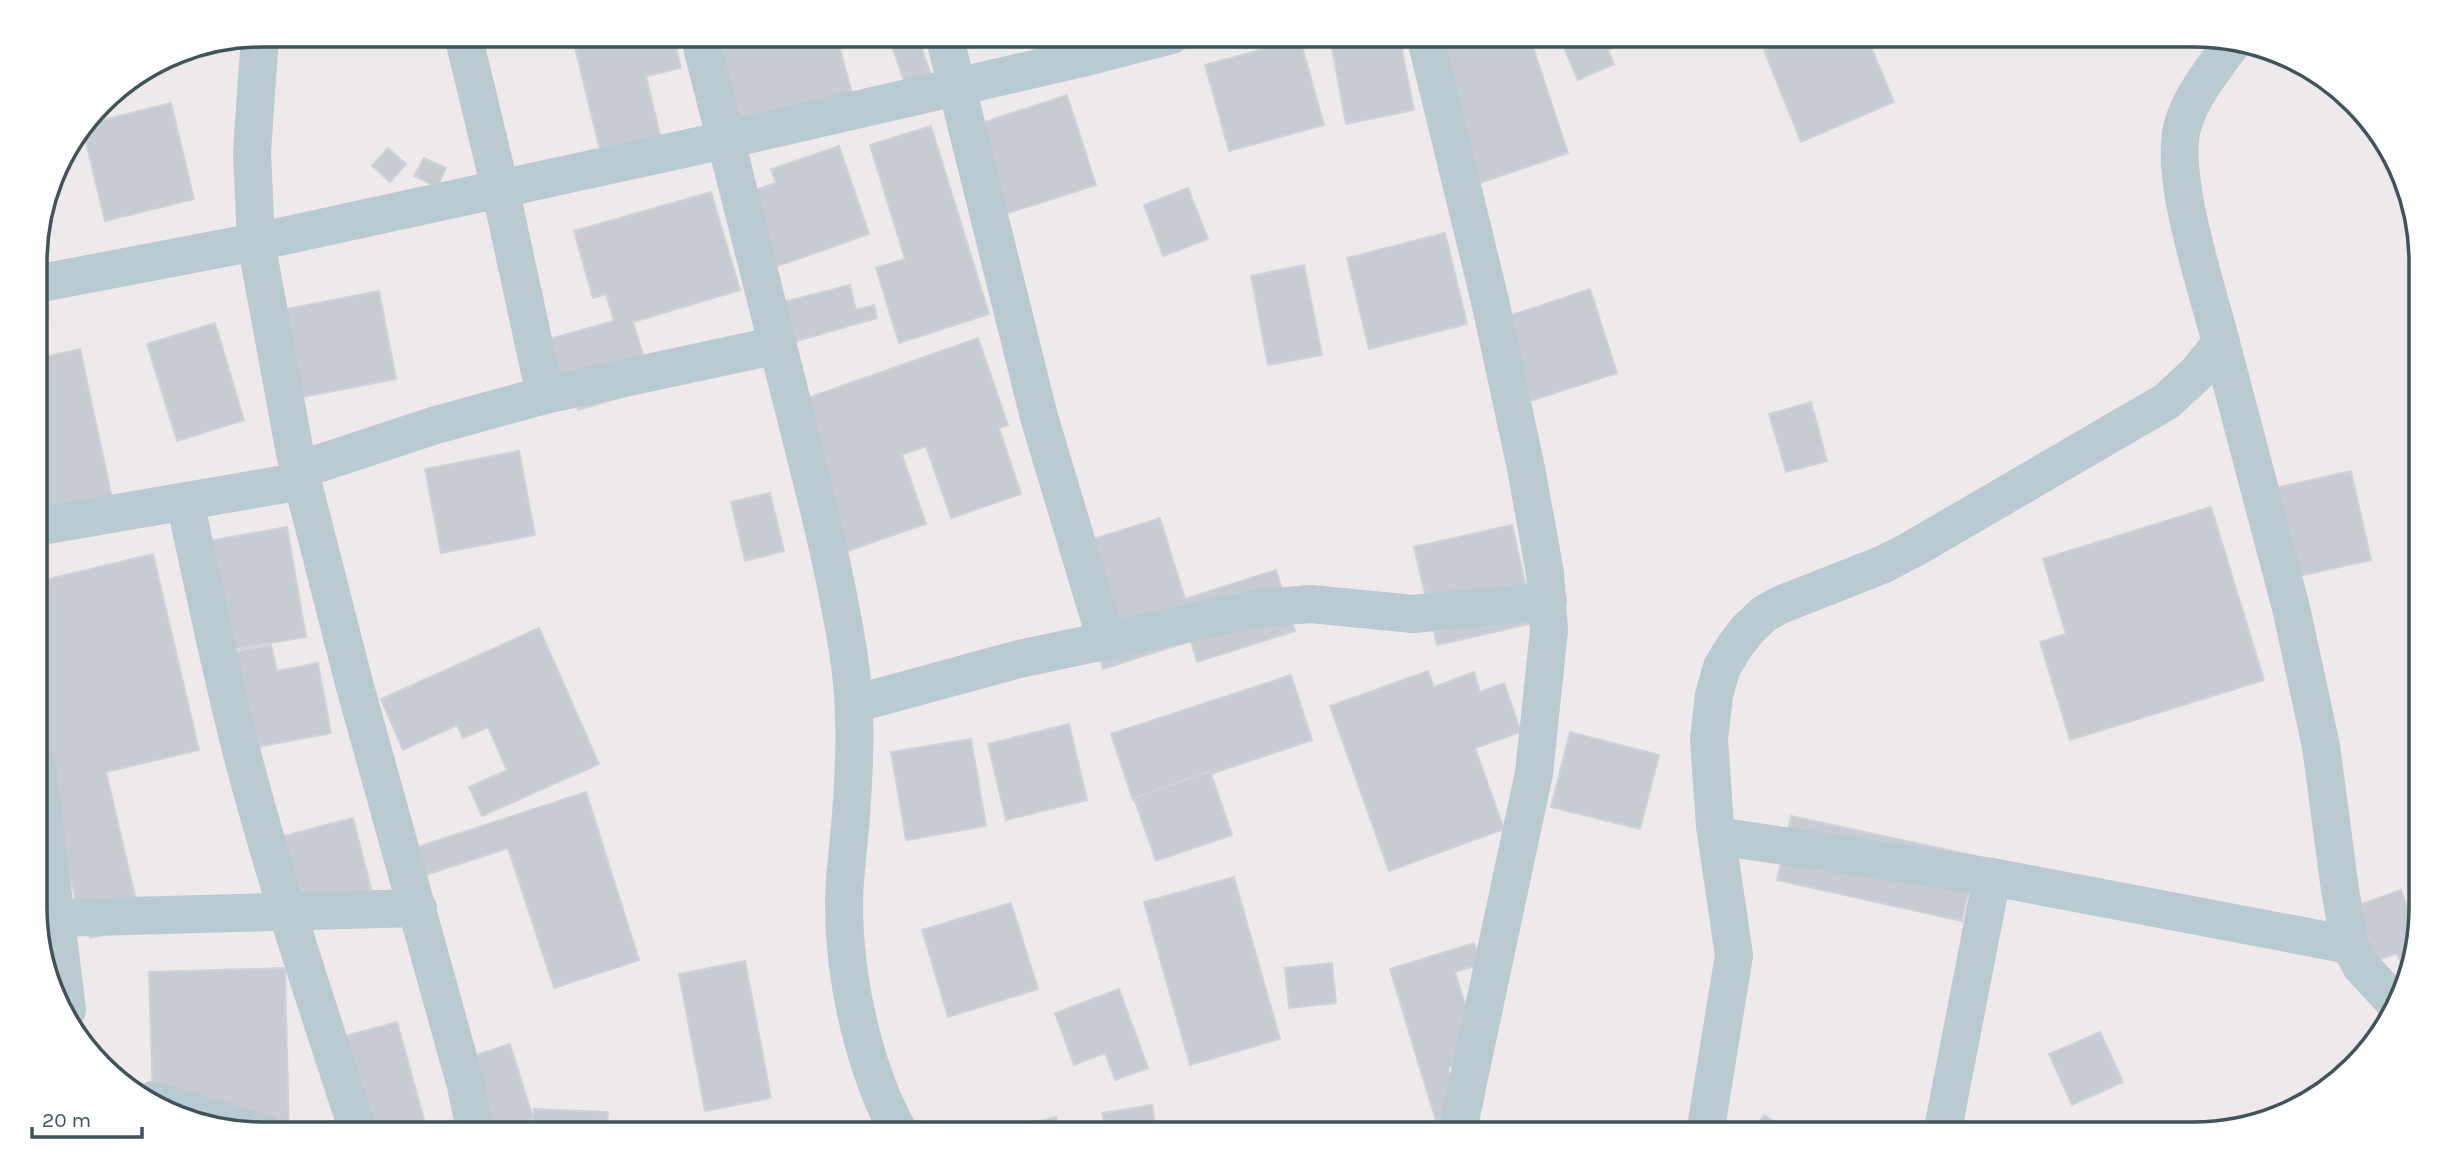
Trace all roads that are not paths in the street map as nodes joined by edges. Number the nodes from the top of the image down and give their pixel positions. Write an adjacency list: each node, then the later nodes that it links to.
1 (1429, 47): 19 (street)
2 (259, 48): 11 (street)
3 (466, 48): 10 (street)
4 (702, 48): 9 (street)
5 (947, 48): 8 (street)
6 (1118, 48): 8 (street)
7 (2227, 50): 13 (street)
8 (957, 86): 9 (street); 20 (street)
9 (725, 139): 10 (street); 14 (street)
10 (500, 188): 11 (street); 15 (street)
11 (256, 242): 12 (street); 16 (street)
12 (48, 282)
13 (2221, 343): 22 (street); 28 (street)
14 (778, 345): 15 (street); 21 (street)
15 (545, 395): 16 (street)
16 (301, 476): 17 (street); 25 (street)
17 (185, 501): 18 (street); 26 (street)
18 (48, 525)
19 (1548, 601): 20 (street); 31 (street)
20 (1107, 640): 21 (street)
21 (854, 704): 36 (street)
22 (1717, 836): 24 (street); 32 (street)
23 (47, 846): 27 (street)
24 (1992, 877): 28 (street); 33 (street)
25 (418, 908): 26 (street); 35 (street)
26 (288, 910): 27 (street); 34 (street)
27 (56, 918): 29 (street)
28 (2350, 945): 30 (street)
29 (65, 990)
30 (2389, 997)
31 (1460, 1121)
32 (1706, 1121)
33 (1945, 1121)
34 (355, 1122)
35 (473, 1122)
36 (893, 1122)

